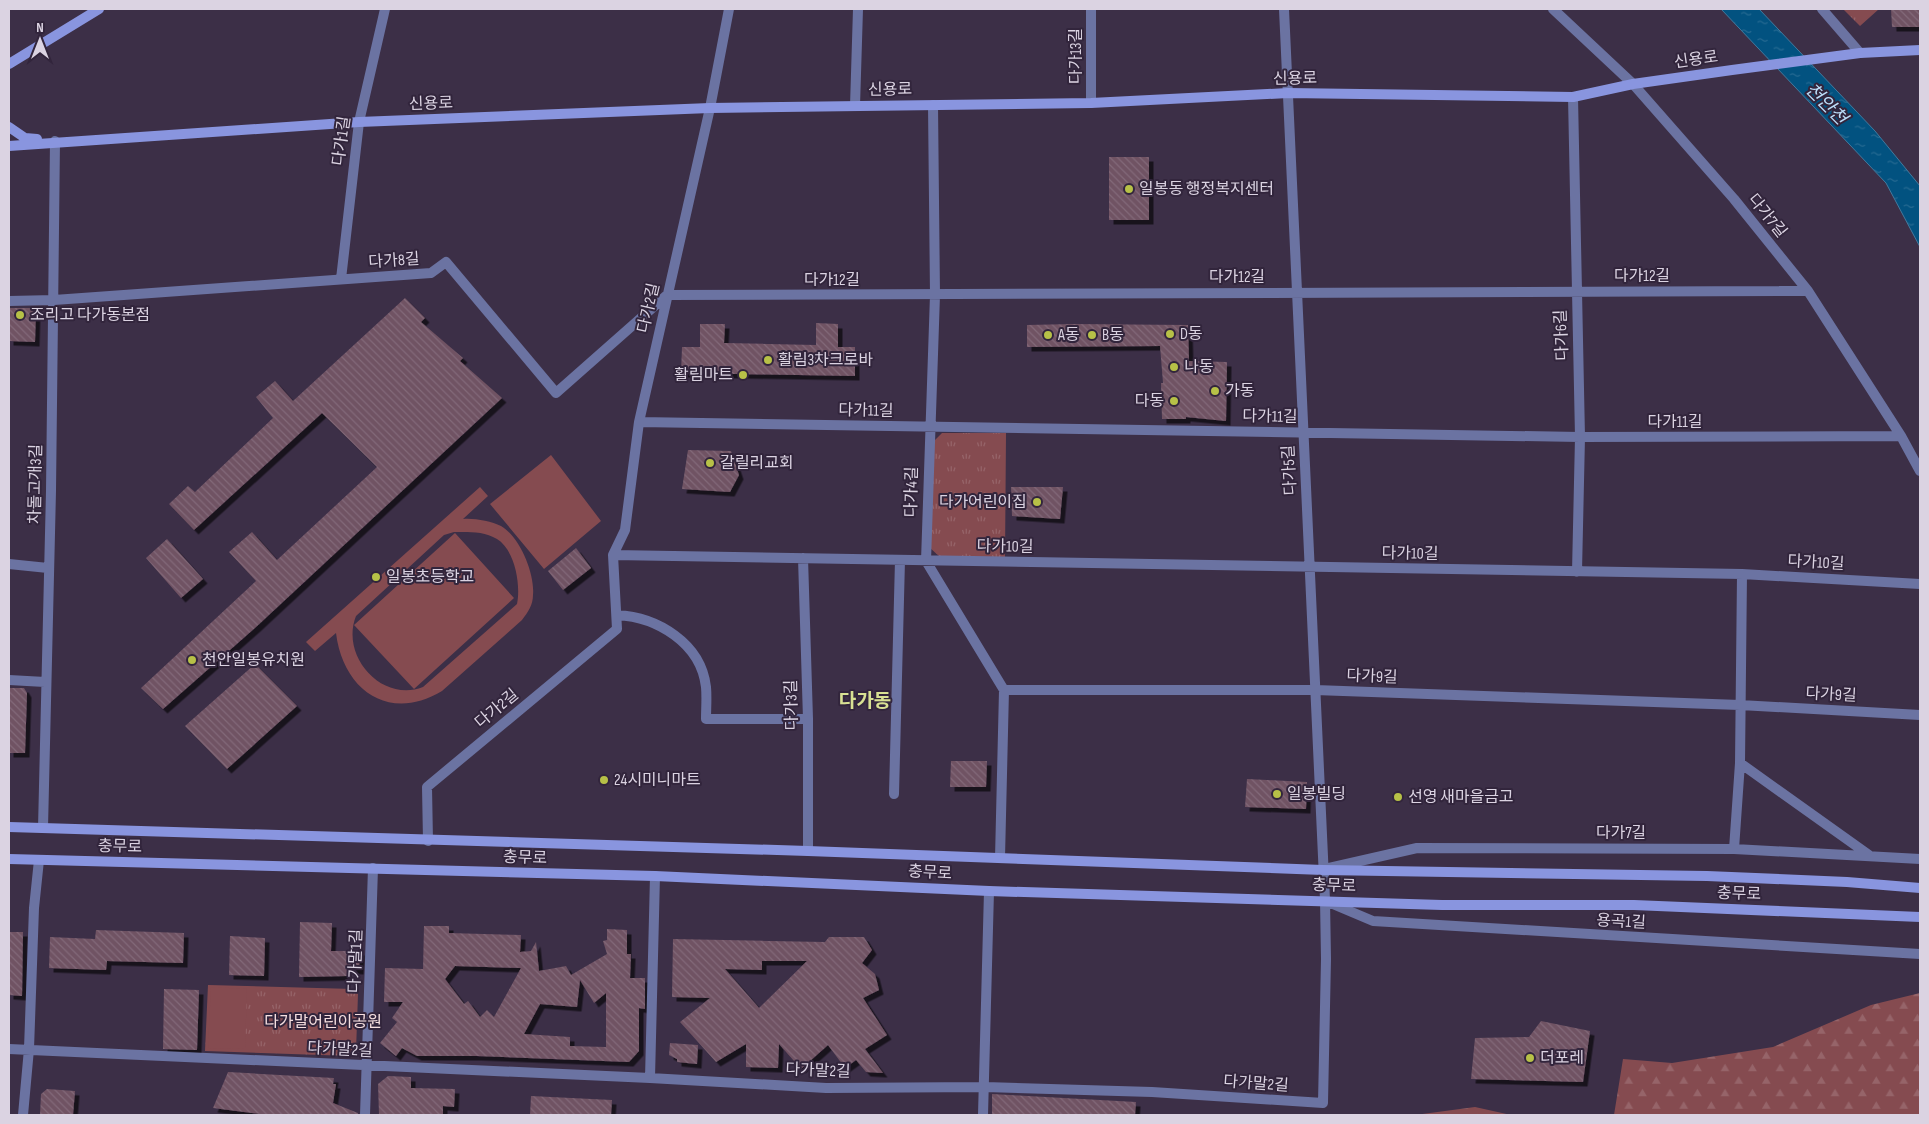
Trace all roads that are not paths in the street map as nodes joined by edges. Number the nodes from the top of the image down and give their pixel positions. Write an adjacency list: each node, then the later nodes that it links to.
1 (99, 9): 11 (main road)
2 (385, 9): 21 (street, 다가1길)
3 (729, 9): 20 (street, 다가2길)
4 (858, 9): 19 (street, 신용로)
5 (1091, 9): 17 (street, 다가13길)
6 (1284, 9): 15 (street, 다가5길)
7 (1553, 9): 14 (street, 다가7길)
8 (1822, 9): 10 (street)
9 (1920, 50): 10 (main road, 신용로)
10 (1860, 53): 14 (main road, 신용로)
11 (21, 57): 12 (main road); 13 (main road)
12 (9, 64)
13 (9, 70)
14 (1633, 84): 16 (main road, 신용로); 27 (street, 다가7길)
15 (1288, 93): 16 (main road, 신용로); 17 (main road, 신용로); 28 (street, 다가5길)
16 (1573, 97): 26 (street, 다가6길)
17 (1091, 103): 18 (main road, 신용로)
18 (933, 105): 19 (main road, 신용로); 30 (street, 다가4길)
19 (855, 106): 20 (main road, 신용로)
20 (710, 108): 21 (main road, 신용로); 29 (street, 다가2길)
21 (359, 122): 23 (main road, 신용로); 25 (street, 다가1길)
22 (9, 127): 23 (main road)
23 (55, 141): 24 (main road, 신용로); 31 (street, 차돌고개3길)
24 (9, 146)
25 (340, 279): 29 (street, 다가8길); 31 (street, 다가8길)
26 (1576, 291): 27 (street, 다가12길); 28 (street, 다가12길); 37 (street, 다가6길)
27 (1808, 291): 36 (street, 다가7길)
28 (1297, 292): 30 (street, 다가12길); 35 (street, 다가5길)
29 (666, 295): 30 (street, 다가12길); 33 (street, 다가2길)
30 (934, 295): 34 (street, 다가4길)
31 (54, 300): 32 (street, 다가8길); 45 (street, 차돌고개3길)
32 (9, 301)
33 (639, 422): 34 (street, 다가11길); 39 (street, 다가2길)
34 (929, 428): 35 (street, 다가11길); 42 (street, 다가4길)
35 (1304, 432): 37 (street, 다가11길); 44 (street, 다가5길)
36 (1902, 436): 37 (street, 다가11길); 38 (street, 다가7길)
37 (1580, 437): 46 (street, 다가6길)
38 (1920, 471)
39 (613, 556): 40 (street, 다가10길); 49 (street, 다가2길)
40 (803, 558): 41 (street, 다가10길); 56 (street, 다가3길)
41 (900, 560): 42 (street, 다가10길); 58 (street)
42 (926, 561): 44 (street, 다가10길); 52 (street)
43 (9, 564): 45 (street)
44 (1310, 567): 46 (street, 다가10길); 53 (street, 다가5길)
45 (48, 568): 51 (street, 차돌고개3길)
46 (1577, 572): 47 (street, 다가10길)
47 (1742, 574): 48 (street, 다가10길); 54 (street)
48 (1920, 584)
49 (617, 615): 56 (street); 61 (street, 다가2길)
50 (9, 680): 51 (street)
51 (45, 682): 60 (street, 차돌고개3길)
52 (1004, 690): 53 (street, 다가9길); 65 (street)
53 (1315, 690): 54 (street, 다가9길); 70 (street, 다가5길)
54 (1740, 705): 55 (street, 다가9길); 57 (street)
55 (1920, 715)
56 (808, 719): 63 (street, 다가3길)
57 (1740, 763): 62 (street); 64 (street)
58 (894, 794)
59 (9, 827): 60 (main road, 충무로)
60 (43, 828): 61 (main road, 충무로)
61 (428, 841): 63 (main road, 충무로)
62 (1734, 849): 64 (street, 다가7길); 70 (street, 다가7길)
63 (808, 851): 65 (main road, 충무로)
64 (1869, 855): 67 (street, 다가7길)
65 (1000, 858): 70 (main road, 충무로)
66 (9, 859): 68 (main road, 충무로)
67 (1920, 859)
68 (39, 860): 69 (main road, 충무로); 78 (street)
69 (373, 868): 71 (main road, 충무로); 79 (street, 다가말1길)
70 (1323, 870): 72 (main road, 충무로); 74 (street, 다가5길)
71 (656, 876): 73 (main road, 충무로); 80 (street)
72 (1920, 888)
73 (989, 891): 74 (main road, 충무로); 81 (street)
74 (1325, 900): 75 (main road, 충무로); 76 (street, 용곡1길); 81 (street, 다가말2길)
75 (1920, 917)
76 (1920, 954)
77 (9, 1049): 78 (street, 다가말2길)
78 (29, 1049): 79 (street, 다가말2길); 82 (street)
79 (366, 1066): 80 (street, 다가말2길); 83 (street, 다가말1길)
80 (650, 1078): 81 (street, 다가말2길)
81 (985, 1088): 84 (street)
82 (23, 1115)
83 (365, 1115)
84 (983, 1115)

